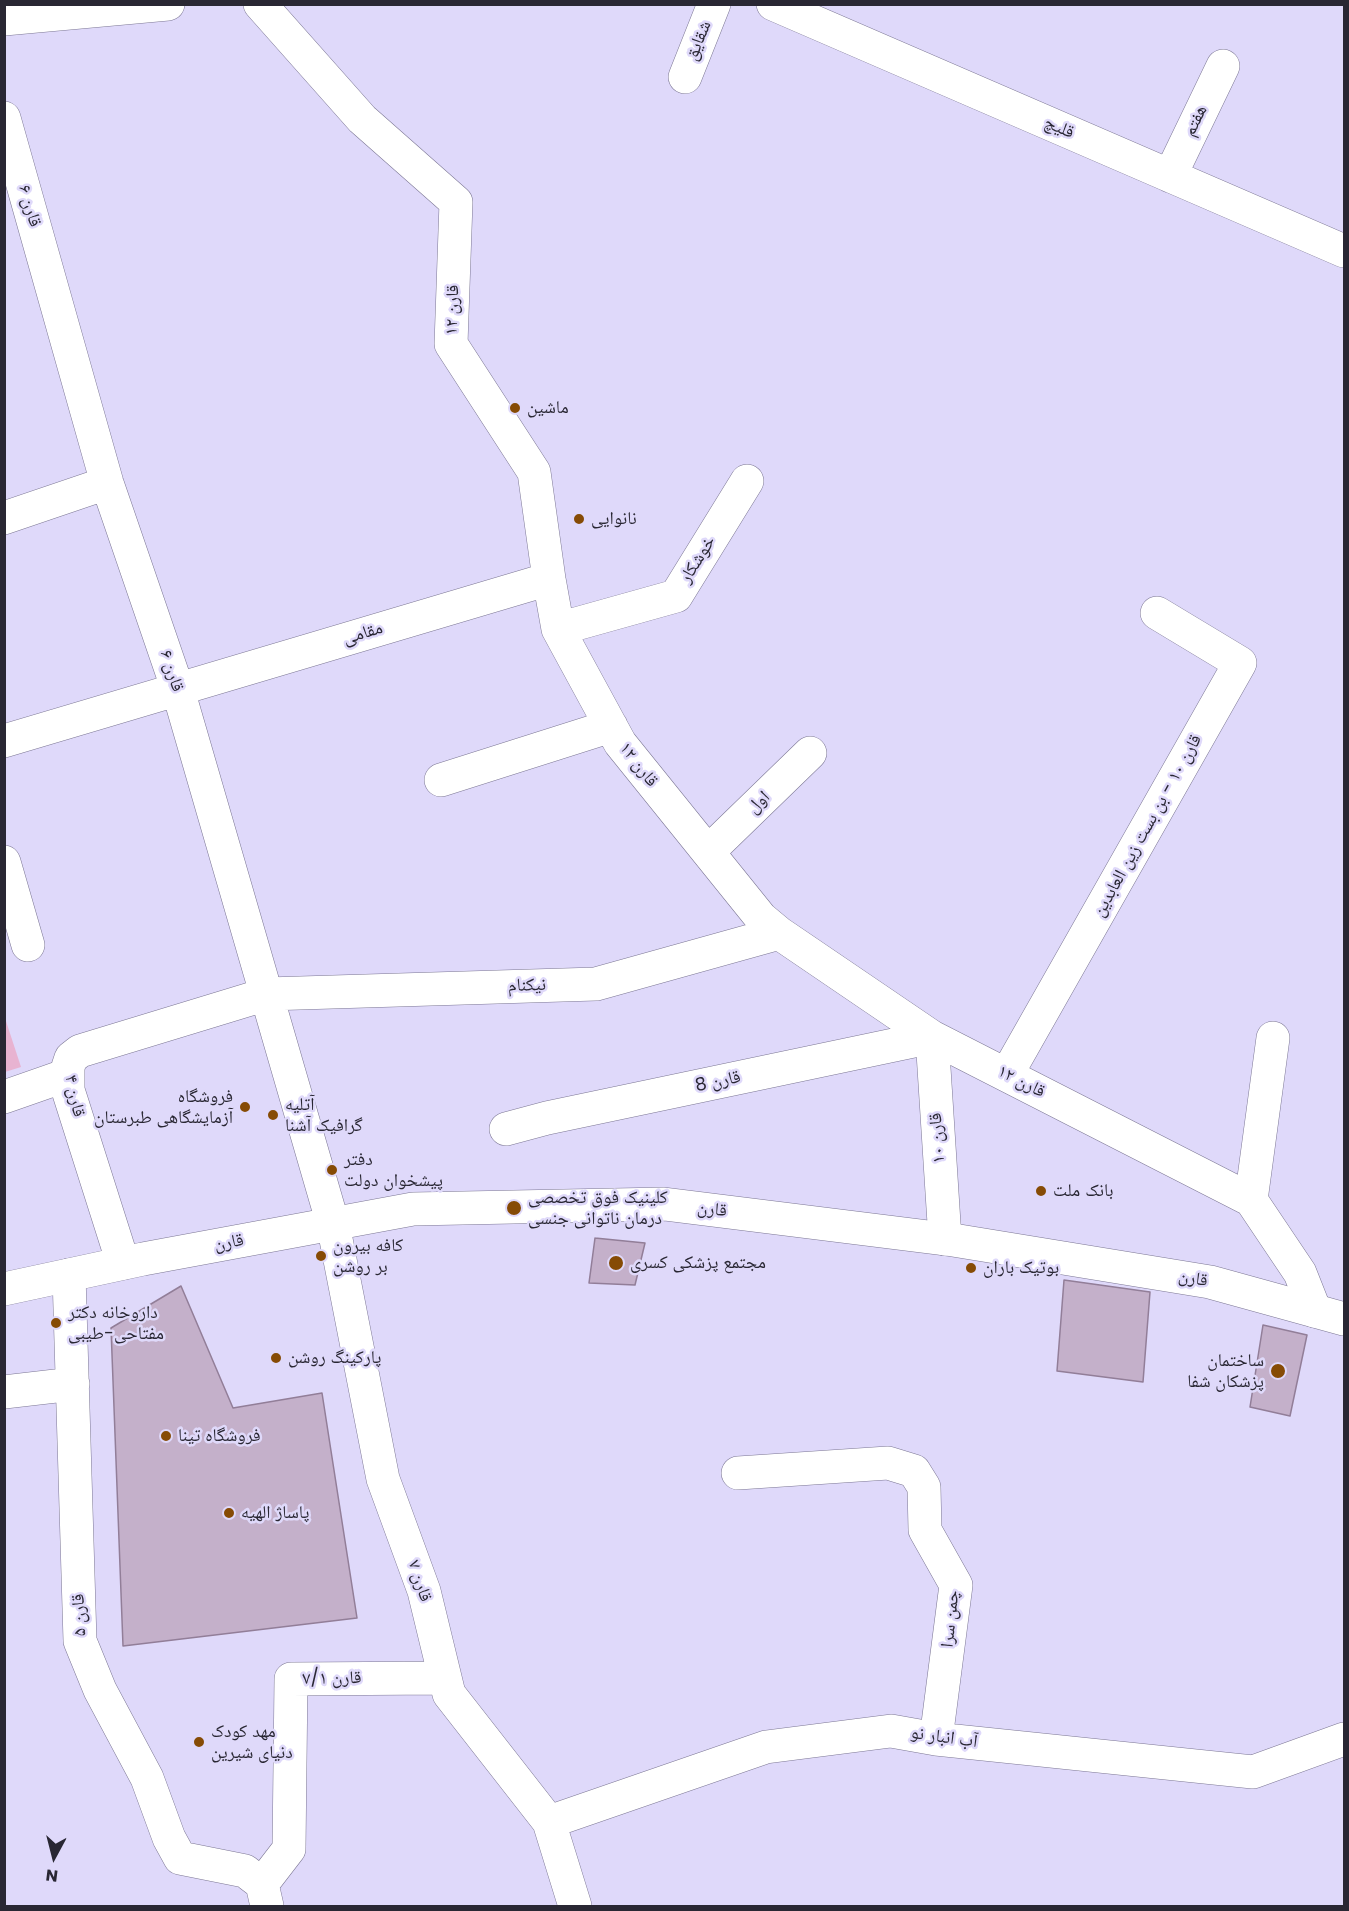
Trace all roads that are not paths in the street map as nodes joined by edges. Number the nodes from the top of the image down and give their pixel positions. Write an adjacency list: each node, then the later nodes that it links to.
1 (168, 4): 5 (street)
2 (260, 4): 14 (street, قارن ۱۲)
3 (714, 4): 7 (street, شقایق)
4 (773, 4): 9 (street, قلیچ)
5 (4, 19)
6 (1223, 66): 9 (street, هفتم)
7 (685, 77)
8 (4, 118): 12 (street, قارن ۶)
9 (1170, 176): 10 (street, قلیچ)
10 (1344, 251)
11 (747, 481): 16 (street, خوشکار)
12 (107, 483): 13 (street); 17 (street, قارن ۶)
13 (4, 518)
14 (549, 579): 16 (street, قارن ۱۲); 17 (street, مقامی)
15 (1156, 613): 29 (street, قارن ۱۰ - بن بست زین العابدین)
16 (558, 629): 18 (street, قارن ۱۲)
17 (178, 690): 19 (street, مقامی); 26 (street, قارن ۶)
18 (611, 726): 21 (street); 22 (street, قارن ۱۲)
19 (4, 741)
20 (810, 753): 22 (street, اول)
21 (441, 780)
22 (708, 852): 24 (street, قارن ۱۲)
23 (4, 862): 25 (street)
24 (779, 933): 26 (street, نیکنام); 27 (street, قارن ۱۲)
25 (28, 945)
26 (267, 994): 30 (street, قارن ۴); 34 (street, قارن ۶)
27 (932, 1037): 29 (street, قارن ۱۲); 32 (street, قارن 8); 35 (street, قارن ١٠)
28 (1273, 1038): 33 (street)
29 (1007, 1074): 33 (street, قارن ۱۲)
30 (67, 1075): 31 (street); 36 (street, قارن ۴)
31 (4, 1096)
32 (506, 1129)
33 (1251, 1200): 39 (street, قارن ۱۲)
34 (333, 1224): 35 (street, قارن); 36 (street, قارن); 43 (street, قارن ٧)
35 (945, 1239): 39 (street, قارن)
36 (123, 1263): 37 (street, قارن)
37 (69, 1275): 38 (street, قارن); 40 (street, قارن ۵)
38 (4, 1289)
39 (1330, 1315)
40 (73, 1384): 41 (street); 47 (street, قارن ۵)
41 (4, 1392)
42 (738, 1473): 44 (street, چمن سرا)
43 (444, 1678): 46 (street, قارن ٧); 47 (street, قارن ۷/۱)
44 (936, 1739): 45 (street, آب انبار نو); 46 (street, آب انبار نو)
45 (1344, 1739)
46 (549, 1822): 48 (street, قارن ٧)
47 (264, 1895)
48 (575, 1906)

